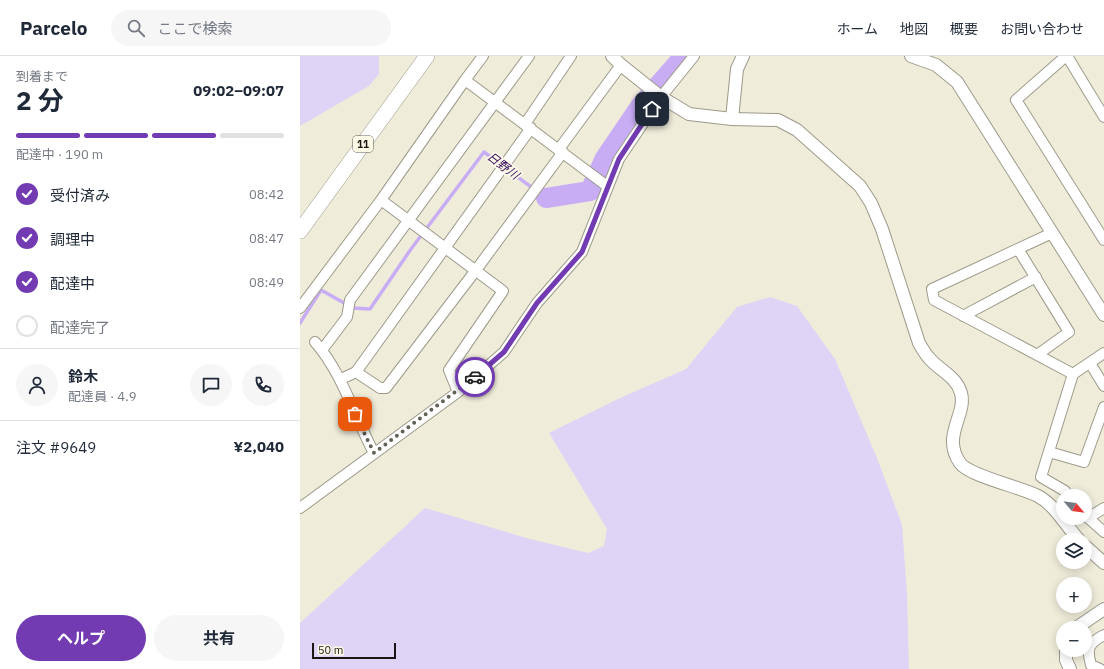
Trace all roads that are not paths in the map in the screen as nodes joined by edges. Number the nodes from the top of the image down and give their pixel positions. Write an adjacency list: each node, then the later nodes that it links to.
1 (427, 56): 21 (main road, 11)
2 (483, 56): 11 (street)
3 (529, 56): 13 (street)
4 (572, 56): 16 (street)
5 (612, 56): 10 (street)
6 (694, 56): 12 (street)
7 (743, 56): 15 (street)
8 (911, 56): 22 (street)
9 (1066, 56): 14 (street); 23 (street)
10 (621, 65): 12 (street); 17 (street)
11 (465, 80): 13 (street); 19 (street)
12 (661, 97): 15 (street); 18 (street)
13 (496, 103): 16 (street); 20 (street)
14 (1104, 117)
15 (732, 119): 50 (street)
16 (528, 126): 17 (street); 24 (street)
17 (561, 151): 18 (street); 26 (street)
18 (607, 186): 40 (street)
19 (380, 200): 20 (street); 28 (street)
20 (408, 220): 24 (street); 32 (street)
21 (300, 231)
22 (1052, 233): 25 (street); 29 (street)
23 (1102, 234)
24 (444, 247): 26 (street); 36 (street)
25 (1018, 249): 27 (street); 30 (street)
26 (476, 270): 36 (street); 40 (street)
27 (1036, 277): 30 (street); 34 (street)
28 (300, 308)
29 (1104, 315)
30 (963, 316): 34 (street)
31 (315, 342): 32 (street)
32 (322, 350): 38 (street)
33 (1104, 353): 35 (street)
34 (1038, 355): 37 (street)
35 (1090, 363): 37 (street); 39 (street)
36 (356, 372): 38 (street)
37 (1073, 374): 42 (street)
38 (341, 379): 43 (street)
39 (1104, 386)
40 (458, 392): 43 (street)
41 (1104, 407): 42 (street)
42 (1049, 452): 44 (street)
43 (374, 453): 45 (street)
44 (1062, 489)
45 (300, 508)
46 (1104, 508): 47 (street)
47 (1092, 514)
48 (1092, 521): 49 (street)
49 (1104, 532)
50 (1073, 533)
51 (1092, 552): 52 (street)
52 (1104, 563)
53 (1104, 609): 54 (street)
54 (1086, 621)
55 (1104, 635): 58 (street)
56 (1066, 657): 57 (street)
57 (1070, 669)
58 (1100, 669)

